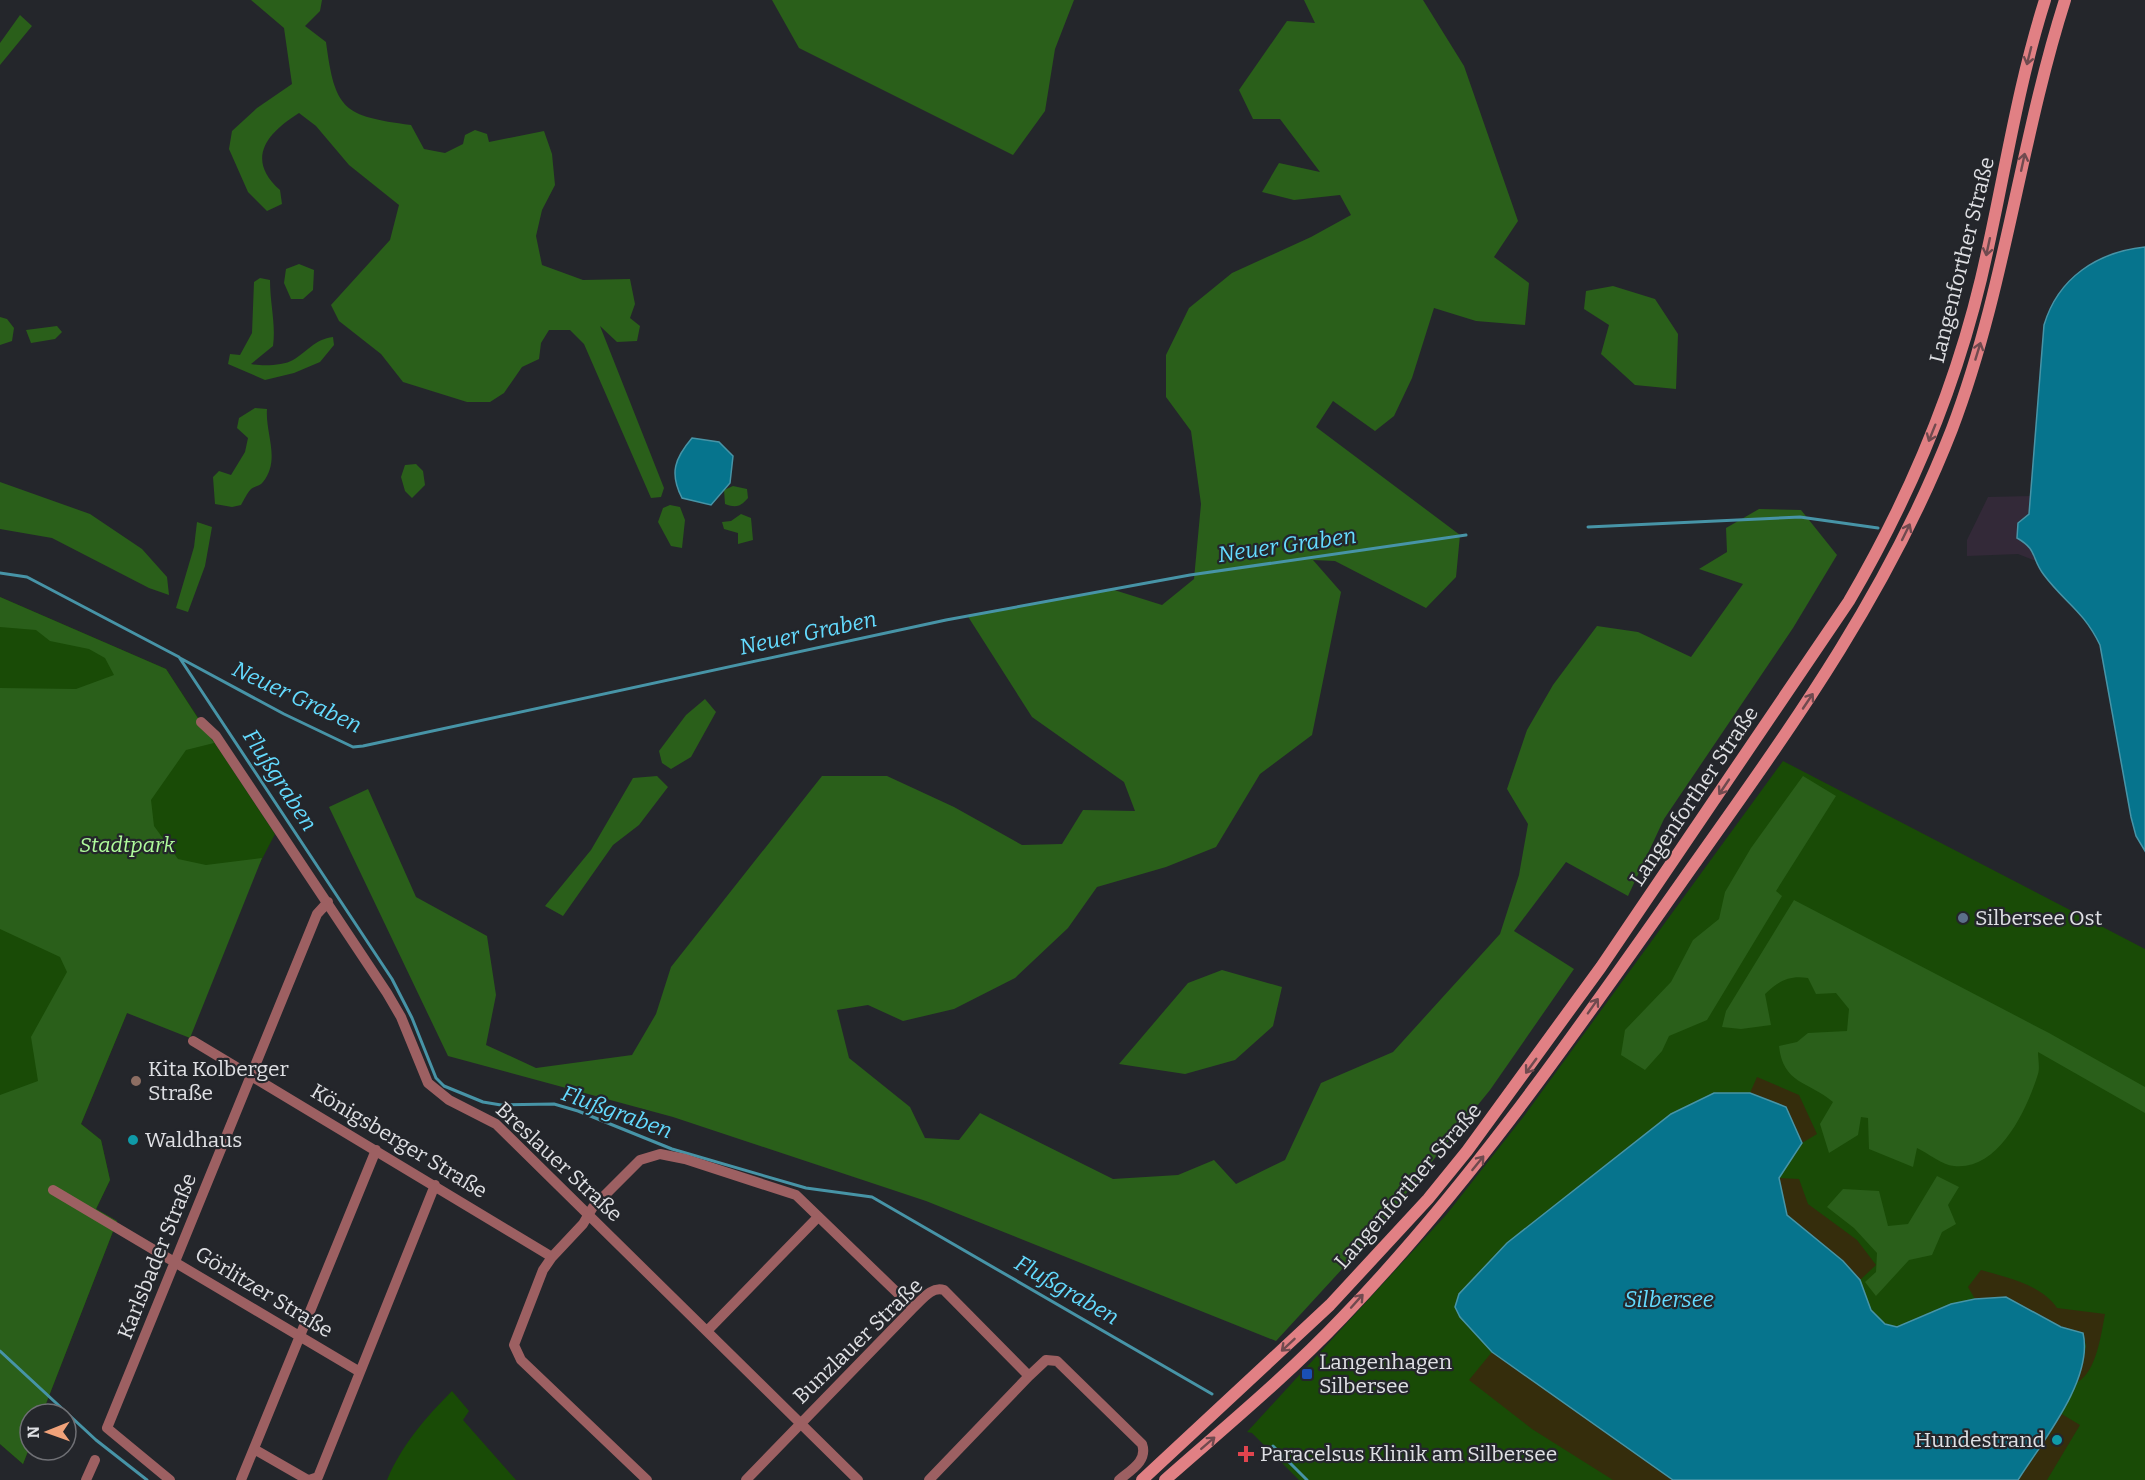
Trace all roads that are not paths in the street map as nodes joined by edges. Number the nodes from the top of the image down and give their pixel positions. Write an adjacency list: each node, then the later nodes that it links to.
1 (2045, 0): 31 (main road, Langenforther Straße, one-way to 31)
2 (2065, 0): 32 (main road, Langenforther Straße, one-way to 2)
3 (201, 722): 4 (street, Breslauer Straße)
4 (328, 902): 6 (street, Karlsbader Straße); 10 (street, Breslauer Straße)
5 (193, 1041): 6 (street, Königsberger Straße)
6 (252, 1076): 7 (street, Königsberger Straße); 13 (street, Karlsbader Straße)
7 (376, 1150): 8 (street, Königsberger Straße); 16 (street)
8 (435, 1185): 12 (street, Königsberger Straße); 17 (street)
9 (53, 1190): 13 (street, Görlitzer Straße)
10 (588, 1215): 11 (street); 12 (street); 15 (street, Breslauer Straße)
11 (818, 1216): 14 (street); 15 (street)
12 (552, 1257): 26 (street)
13 (175, 1261): 16 (street, Görlitzer Straße); 23 (street, Karlsbader Straße)
14 (913, 1308): 18 (street, Bunzlauer Straße); 19 (street, Bunzlauer Straße)
15 (707, 1330): 19 (street, Breslauer Straße)
16 (299, 1336): 17 (street, Görlitzer Straße); 20 (street)
17 (360, 1372): 25 (street)
18 (1029, 1376): 29 (street); 30 (street)
19 (801, 1424): 27 (street, Bunzlauer Straße); 28 (street, Breslauer Straße)
20 (254, 1449): 24 (street); 25 (street)
21 (94, 1460): 22 (street)
22 (86, 1480)
23 (170, 1480)
24 (241, 1480)
25 (309, 1480)
26 (647, 1480)
27 (746, 1480)
28 (858, 1480)
29 (928, 1480)
30 (1119, 1480)
31 (1142, 1480)
32 (1165, 1480)

